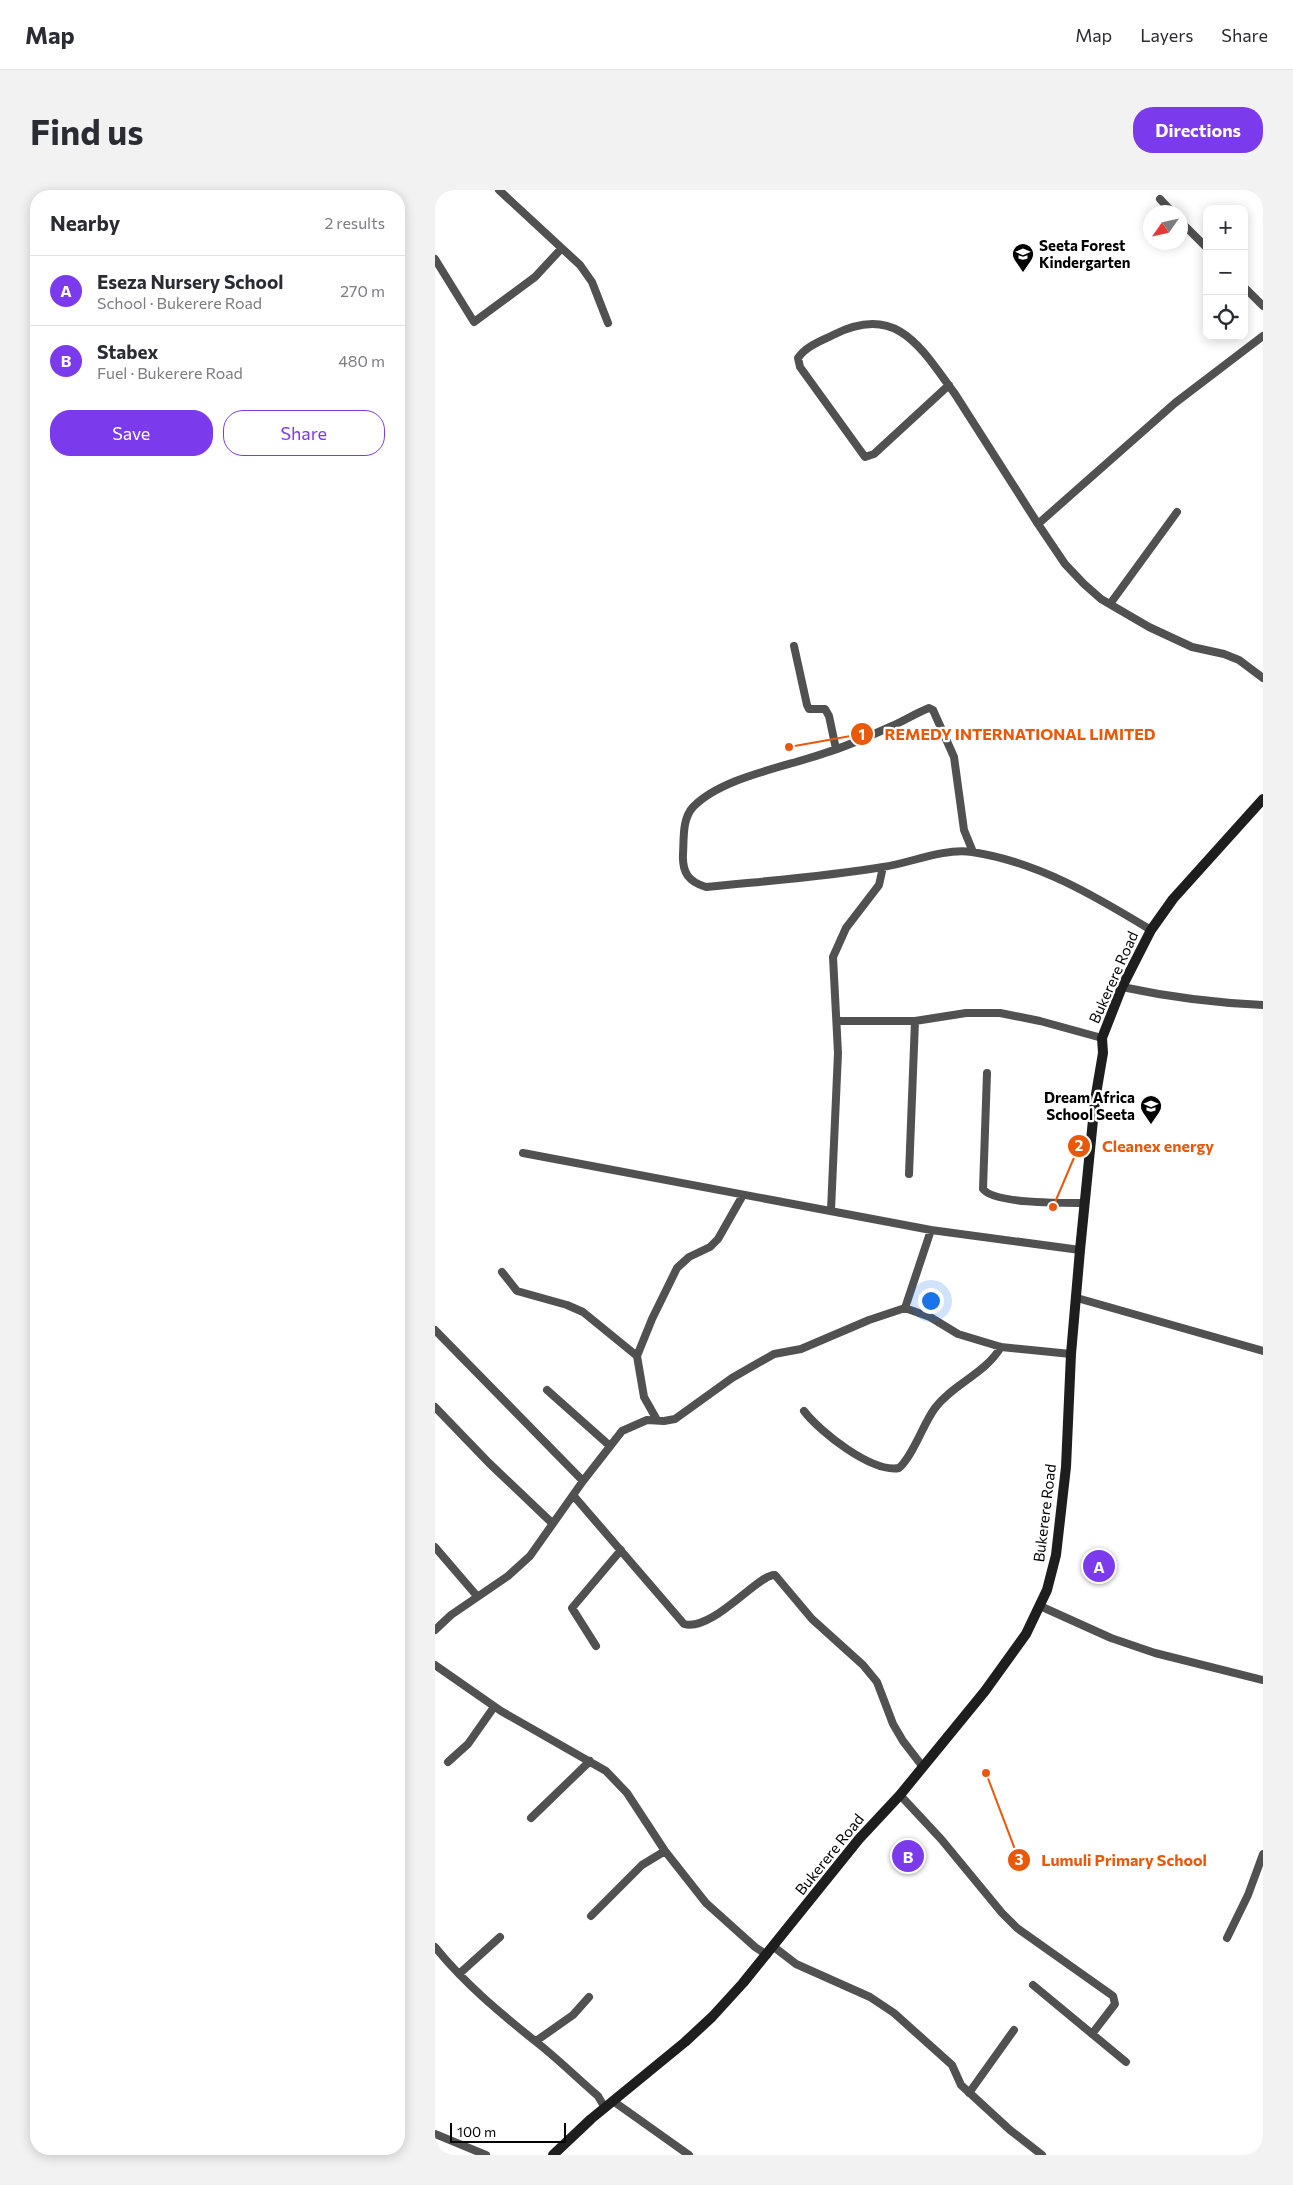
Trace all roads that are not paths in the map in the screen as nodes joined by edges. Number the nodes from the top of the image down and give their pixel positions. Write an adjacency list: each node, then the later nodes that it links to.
1 (499, 190): 6 (street)
2 (1160, 198): 3 (street)
3 (1166, 205)
4 (1188, 229): 5 (street)
5 (1203, 244)
6 (561, 250): 7 (street); 10 (street)
7 (435, 259)
8 (1248, 291): 9 (street)
9 (1263, 306)
10 (608, 323)
11 (1263, 336): 14 (street)
12 (949, 385): 12 (street); 14 (street)
13 (1177, 512): 15 (street)
14 (1038, 524): 15 (street)
15 (1110, 604): 17 (street)
16 (794, 646): 18 (street)
17 (1263, 678)
18 (836, 749): 20 (street); 21 (street)
19 (1263, 799): 22 (main road, Bukerere Road)
20 (973, 852): 21 (street); 22 (street)
21 (883, 867): 25 (street)
22 (1151, 930): 23 (main road, Bukerere Road)
23 (1122, 987): 24 (street); 27 (main road, Bukerere Road)
24 (1263, 1005)
25 (837, 1021): 26 (street); 33 (street)
26 (915, 1021): 27 (street); 30 (street)
27 (1102, 1038): 32 (main road, Bukerere Road)
28 (987, 1073): 32 (street)
29 (523, 1154): 31 (street)
30 (909, 1174)
31 (743, 1195): 33 (street); 43 (street)
32 (1085, 1203): 35 (main road, Bukerere Road)
33 (831, 1210): 34 (street)
34 (931, 1230): 35 (street); 38 (street)
35 (1080, 1250): 37 (main road, Bukerere Road)
36 (502, 1272): 43 (street)
37 (1077, 1298): 41 (street); 42 (main road, Bukerere Road)
38 (905, 1308): 40 (street); 47 (street)
39 (435, 1330): 49 (street)
40 (1001, 1347): 42 (street); 46 (street)
41 (1263, 1351)
42 (1071, 1354): 55 (main road, Bukerere Road)
43 (637, 1356): 47 (street)
44 (547, 1390): 48 (street)
45 (435, 1407): 51 (street)
46 (804, 1411)
47 (657, 1420): 48 (street)
48 (610, 1446): 49 (street)
49 (583, 1481): 50 (street)
50 (573, 1495): 51 (street); 53 (street)
51 (552, 1523): 54 (street)
52 (435, 1547): 54 (street)
53 (621, 1550): 57 (street); 63 (street)
54 (477, 1596): 56 (street)
55 (1040, 1606): 59 (street); 63 (main road, Bukerere Road)
56 (435, 1630)
57 (596, 1646)
58 (435, 1665): 60 (street)
59 (1263, 1680)
60 (494, 1707): 61 (street); 62 (street)
61 (448, 1762)
62 (590, 1762): 65 (street); 66 (street)
63 (923, 1767): 64 (main road, Bukerere Road)
64 (900, 1795): 71 (main road, Bukerere Road); 77 (street)
65 (531, 1818)
66 (665, 1851): 68 (street); 71 (street)
67 (1263, 1854): 70 (street)
68 (591, 1916)
69 (500, 1937): 73 (street)
70 (1227, 1938)
71 (770, 1951): 80 (street); 81 (main road, Bukerere Road)
72 (437, 1953): 73 (street)
73 (459, 1974): 78 (street)
74 (1033, 1985): 77 (street)
75 (589, 1997): 78 (street)
76 (1014, 2030): 80 (street)
77 (1092, 2034): 79 (street)
78 (536, 2041): 81 (street)
79 (1126, 2062)
80 (969, 2093): 88 (street)
81 (609, 2105): 83 (main road, Bukerere Road); 87 (street)
82 (435, 2134): 84 (street)
83 (561, 2146): 85 (main road, Bukerere Road); 86 (street)
84 (486, 2155)
85 (553, 2155)
86 (567, 2155)
87 (689, 2155)
88 (1042, 2155)

